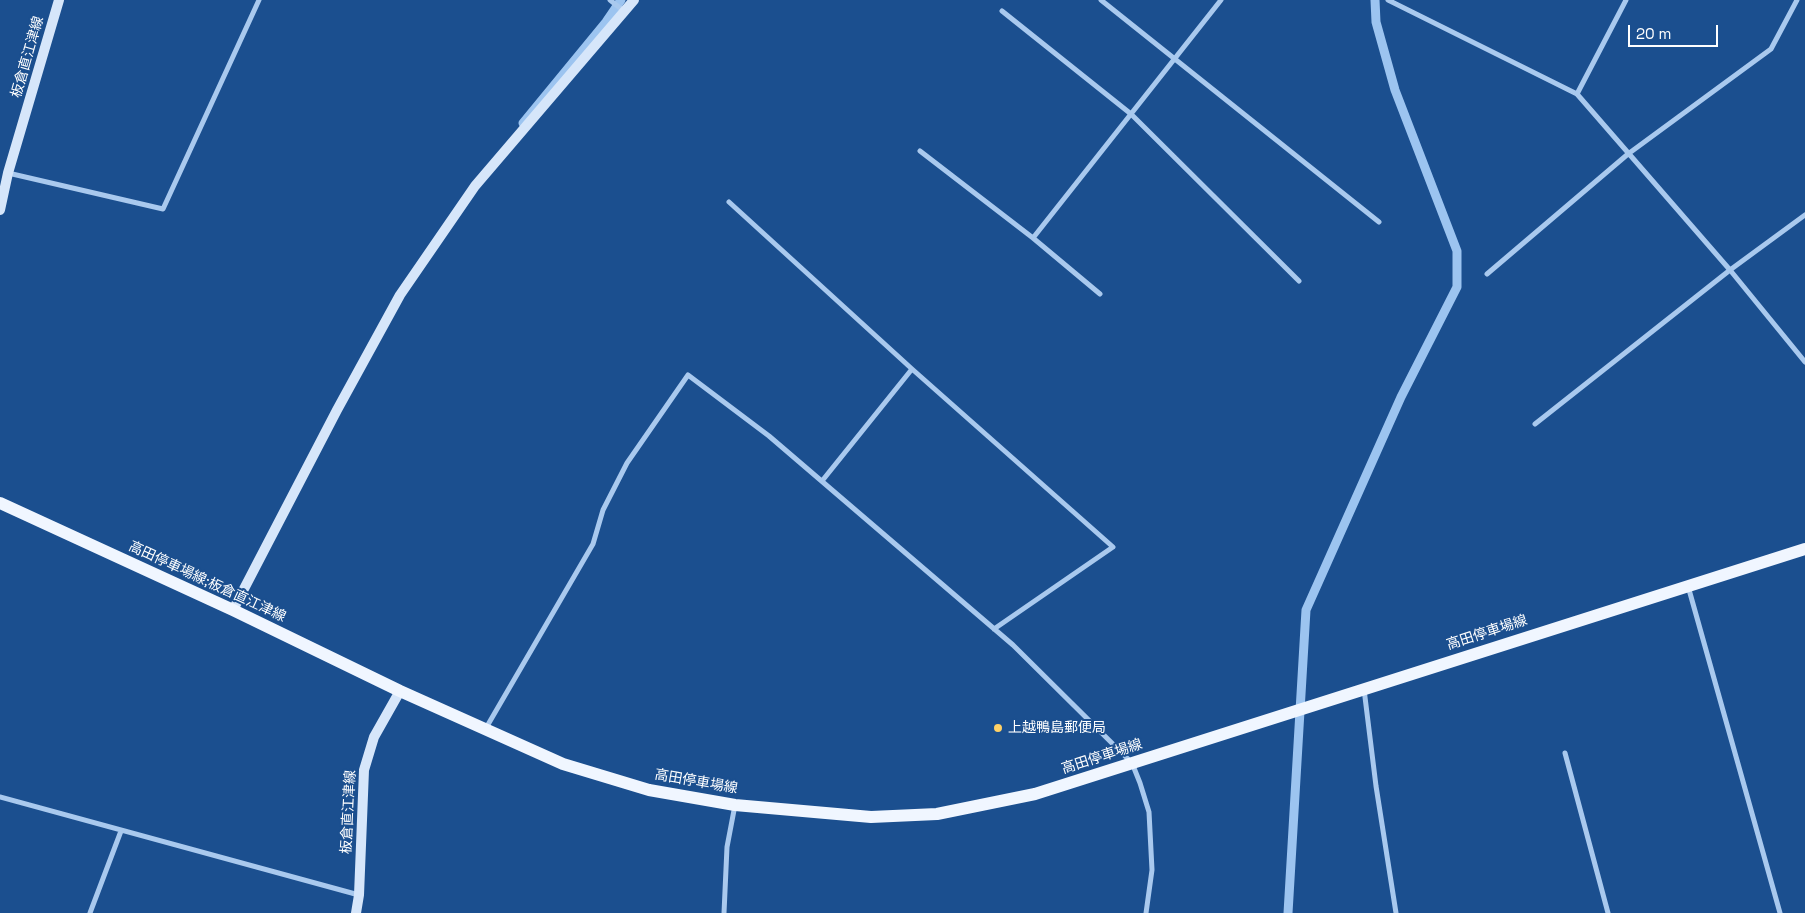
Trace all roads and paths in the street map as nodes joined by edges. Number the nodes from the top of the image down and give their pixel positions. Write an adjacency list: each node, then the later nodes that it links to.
1 (59, 0): 17 (street, 板倉直江津線)
2 (259, 0): 17 (street)
3 (610, 0): 11 (street)
4 (634, 0): 11 (street)
5 (1101, 0): 12 (street)
6 (1222, 0): 12 (street)
7 (1388, 0): 13 (street)
8 (1626, 0): 13 (street)
9 (1798, 0): 16 (street)
10 (1002, 11): 14 (street)
11 (625, 12): 34 (street)
12 (1175, 59): 14 (street); 21 (street)
13 (1576, 94): 16 (street)
14 (1131, 114): 22 (street); 25 (street)
15 (920, 151): 22 (street)
16 (1628, 154): 23 (street); 24 (street)
17 (8, 172): 19 (street, 板倉直江津線)
18 (729, 202): 28 (street)
19 (0, 210)
20 (1805, 215): 23 (street)
21 (1379, 222)
22 (1033, 238): 26 (street)
23 (1730, 270): 27 (street); 29 (street)
24 (1487, 274)
25 (1298, 281)
26 (1100, 294)
27 (1805, 362)
28 (912, 369): 30 (street); 35 (street)
29 (1535, 424)
30 (822, 481): 35 (street); 38 (street)
31 (0, 503): 34 (main road, 高田停車場線;板倉直江津線)
32 (1805, 549): 33 (main road, 高田停車場線)
33 (1688, 585): 36 (main road, 高田停車場線); 51 (street)
34 (233, 610): 37 (main road, 高田停車場線;板倉直江津線)
35 (994, 629): 40 (street)
36 (1364, 689): 40 (main road, 高田停車場線); 49 (street)
37 (400, 690): 38 (main road, 高田停車場線); 44 (street, 板倉直江津線)
38 (486, 728): 42 (main road, 高田停車場線)
39 (1565, 753): 50 (street)
40 (1132, 763): 42 (main road, 高田停車場線); 48 (street)
41 (0, 797): 43 (street)
42 (735, 805): 47 (street)
43 (121, 831): 44 (street); 45 (street)
44 (359, 895): 46 (street, 板倉直江津線)
45 (90, 913)
46 (356, 913)
47 (724, 913)
48 (1146, 913)
49 (1396, 913)
50 (1608, 913)
51 (1780, 913)

